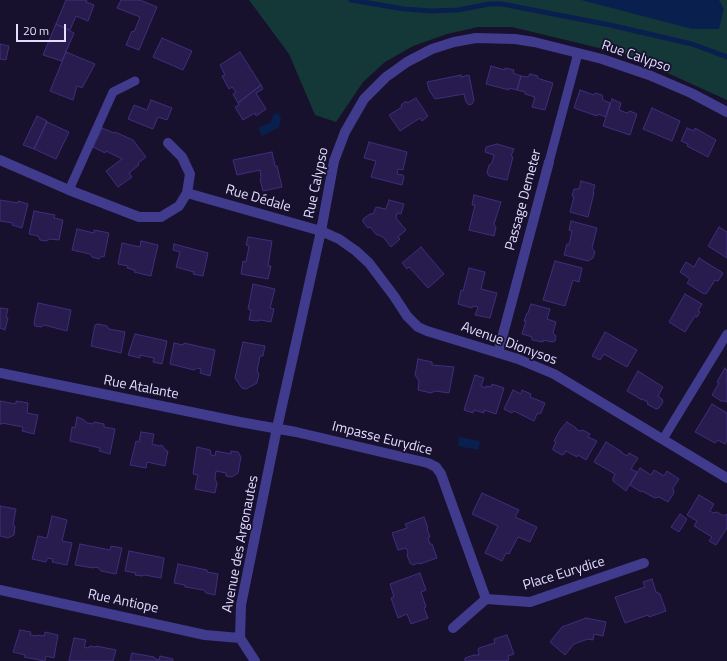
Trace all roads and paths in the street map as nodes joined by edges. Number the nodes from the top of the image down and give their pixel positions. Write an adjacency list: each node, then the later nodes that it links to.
1 (578, 53): 3 (street, Rue Calypso); 6 (lane, Passage Demeter); 9 (street, Rue Calypso)
2 (135, 80): 7 (lane)
3 (727, 112)
4 (168, 143): 8 (street)
5 (0, 160): 7 (street)
6 (549, 162): 11 (street, Passage Demeter)
7 (70, 190): 8 (street)
8 (188, 194): 9 (street, Rue Dédale)
9 (321, 231): 11 (street, Avenue Dionysos); 13 (street, Rue Calypso)
10 (727, 334): 14 (lane)
11 (498, 353): 14 (street, Avenue Dionysos)
12 (0, 373): 13 (street, Rue Atalante)
13 (277, 428): 18 (street, Impasse Eurydice); 20 (street, Avenue des Argonautes)
14 (663, 439): 15 (street, Avenue Dionysos)
15 (727, 478)
16 (644, 562): 18 (street, Place Eurydice)
17 (0, 590): 20 (street, Rue Antiope)
18 (486, 599): 19 (street)
19 (453, 628)
20 (240, 638): 21 (street)
21 (255, 661)

